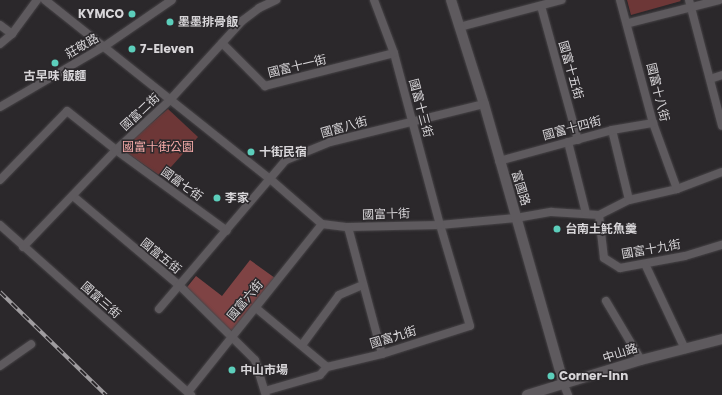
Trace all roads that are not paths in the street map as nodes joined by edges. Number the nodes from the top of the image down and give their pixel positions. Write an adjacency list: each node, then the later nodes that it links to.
1 (37, 0): 16 (street)
2 (45, 0): 19 (street)
3 (172, 0): 19 (street, 莊敬路)
4 (276, 0): 17 (street, 國富二街)
5 (374, 0): 20 (street, 國富十三街)
6 (451, 0): 15 (street, 富國路)
7 (562, 0): 11 (street)
8 (620, 0): 13 (street, 國富十八街)
9 (689, 0): 12 (street)
10 (719, 0): 12 (street)
11 (541, 6): 15 (street); 30 (street, 國富十五街)
12 (691, 8): 13 (street); 22 (street)
13 (629, 23): 27 (street, 國富十八街)
14 (0, 25): 16 (street)
15 (459, 27): 24 (street, 富國路)
16 (12, 34): 18 (street)
17 (222, 43): 20 (street, 國富十一街); 23 (street, 國富二街)
18 (0, 44)
19 (105, 46): 23 (street); 25 (street, 莊敬路)
20 (394, 53): 26 (street, 國富十三街)
21 (722, 75): 22 (street)
22 (710, 79): 28 (street)
23 (169, 100): 32 (street, 國富二街); 35 (street)
24 (484, 104): 26 (street, 國富八街); 33 (street, 富國路)
25 (0, 107)
26 (413, 121): 35 (street, 國富八街); 45 (street, 國富十三街)
27 (653, 123): 29 (street, 國富十四街); 37 (street, 國富十八街)
28 (722, 126)
29 (612, 130): 30 (street, 國富十四街); 39 (street)
30 (578, 140): 31 (street, 國富十四街)
31 (568, 142): 33 (street, 國富十四街); 40 (street)
32 (116, 150): 36 (street, 國富七街); 38 (street, 國富二街); 47 (street, 國富七街)
33 (499, 161): 42 (street, 富國路)
34 (722, 172): 37 (street)
35 (269, 178): 43 (street); 47 (street, 國富八街)
36 (0, 180)
37 (677, 189): 39 (street)
38 (73, 196): 49 (street, 國富二街); 52 (street, 國富五街)
39 (629, 200): 41 (street)
40 (586, 213): 41 (street, 國富十街); 42 (street, 國富十街)
41 (599, 215): 50 (street, 國富十九街)
42 (516, 218): 45 (street, 國富十街); 66 (street, 富國路)
43 (322, 224): 46 (street, 國富十街); 54 (street, 國富六街)
44 (0, 225): 49 (street, 國富三街)
45 (440, 225): 46 (street, 國富十街); 56 (street, 國富十三街)
46 (348, 227): 51 (street)
47 (227, 231): 52 (street, 國富八街)
48 (722, 245): 50 (street, 國富十九街)
49 (23, 247): 68 (street, 國富三街)
50 (645, 264): 61 (street)
51 (363, 285): 60 (street); 62 (street)
52 (180, 286): 55 (street, 國富八街); 57 (street, 國富五街)
53 (606, 301): 63 (street)
54 (256, 308): 57 (street, 國富六街); 60 (street)
55 (159, 309)
56 (465, 327): 62 (street, 國富九街)
57 (231, 336): 67 (street, 國富五街); 68 (street, 國富六街)
58 (722, 339): 61 (street, 中山路)
59 (31, 344): 64 (street)
60 (302, 346): 65 (street)
61 (685, 349): 63 (street, 中山路)
62 (382, 354): 65 (street, 國富九街)
63 (641, 360): 66 (street, 中山路)
64 (0, 366)
65 (327, 367): 67 (street, 國富九街)
66 (564, 385): 69 (street, 中山路); 70 (street)
67 (266, 393)
68 (189, 394)
69 (527, 395)
70 (568, 395)

